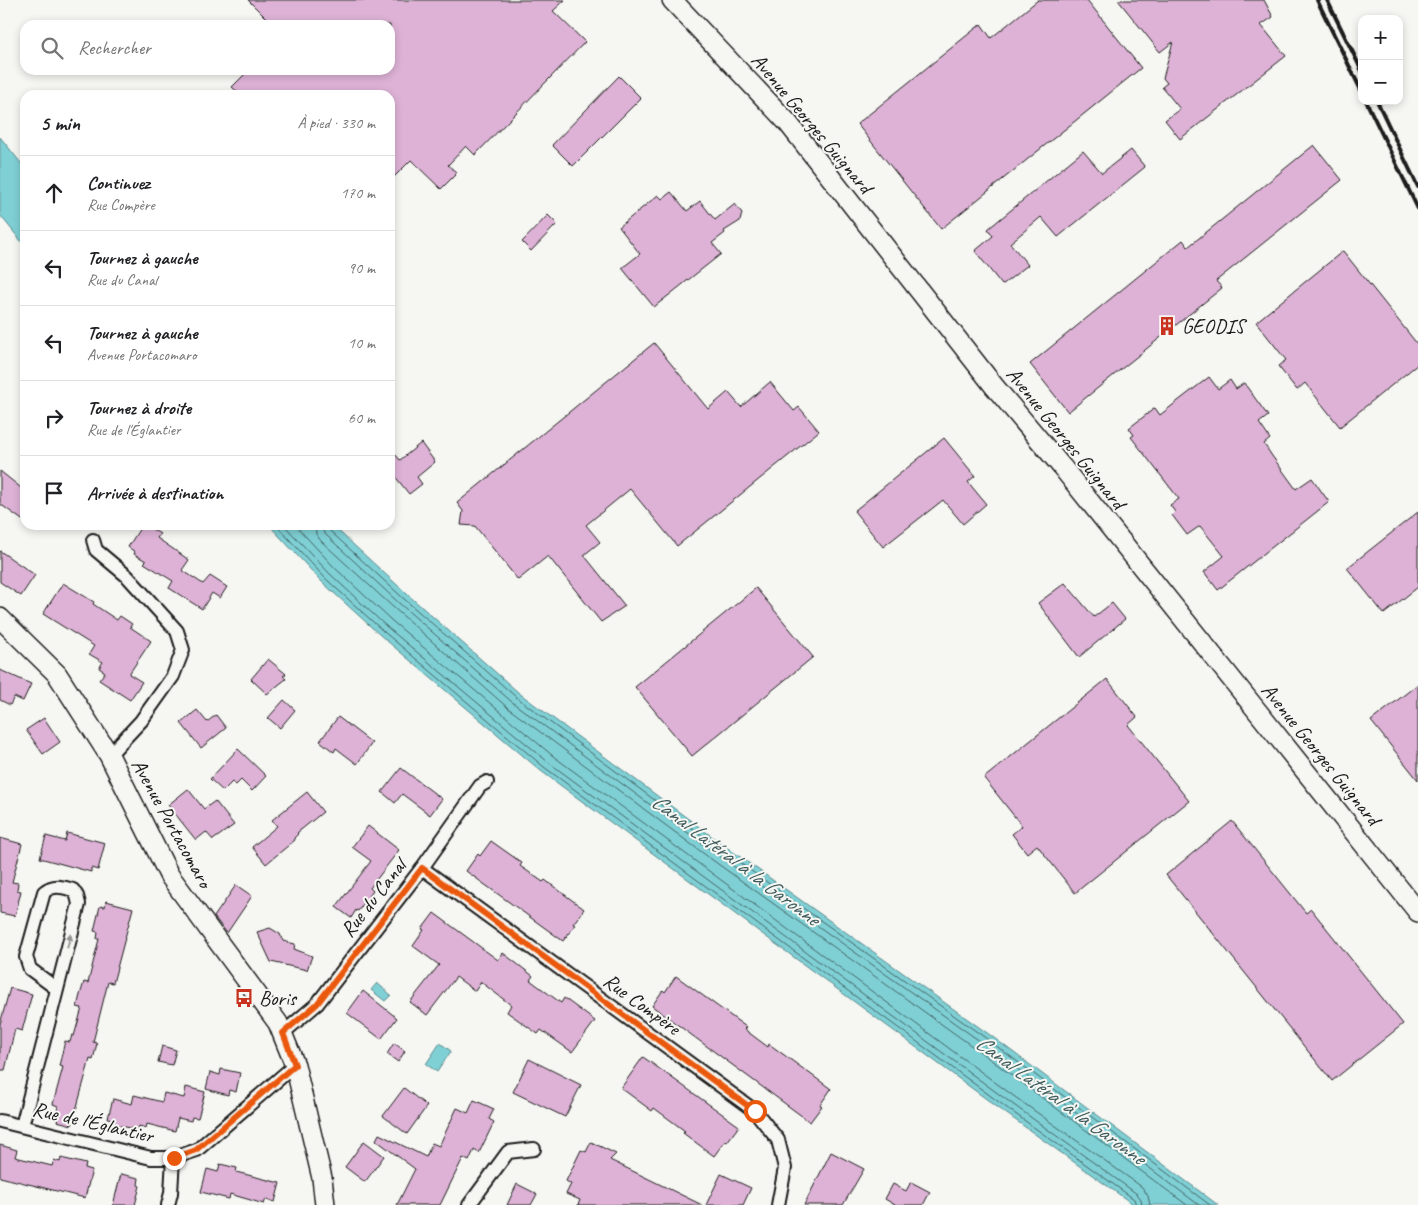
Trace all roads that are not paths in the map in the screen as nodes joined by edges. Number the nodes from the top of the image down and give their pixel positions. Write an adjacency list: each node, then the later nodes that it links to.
1 (672, 0): 7 (street, Avenue Georges Guignard)
2 (93, 540): 4 (street)
3 (0, 618): 4 (street, Avenue Portacomaro)
4 (109, 755): 9 (street, Avenue Portacomaro)
5 (487, 782): 6 (street, Rue du Canal)
6 (422, 868): 9 (street, Rue du Canal); 18 (street, Rue Compère)
7 (1418, 912)
8 (58, 989): 8 (street, one-way to 8); 12 (street)
9 (283, 1033): 10 (street, Avenue Portacomaro)
10 (295, 1065): 14 (street, Rue de l'Églantier); 16 (street, Avenue Portacomaro)
11 (0, 1120): 12 (street, Rue de l'Églantier)
12 (22, 1126): 14 (street, Rue de l'Églantier)
13 (534, 1149): 17 (street)
14 (174, 1158): 15 (street)
15 (168, 1205)
16 (325, 1205)
17 (469, 1205)
18 (778, 1205)

